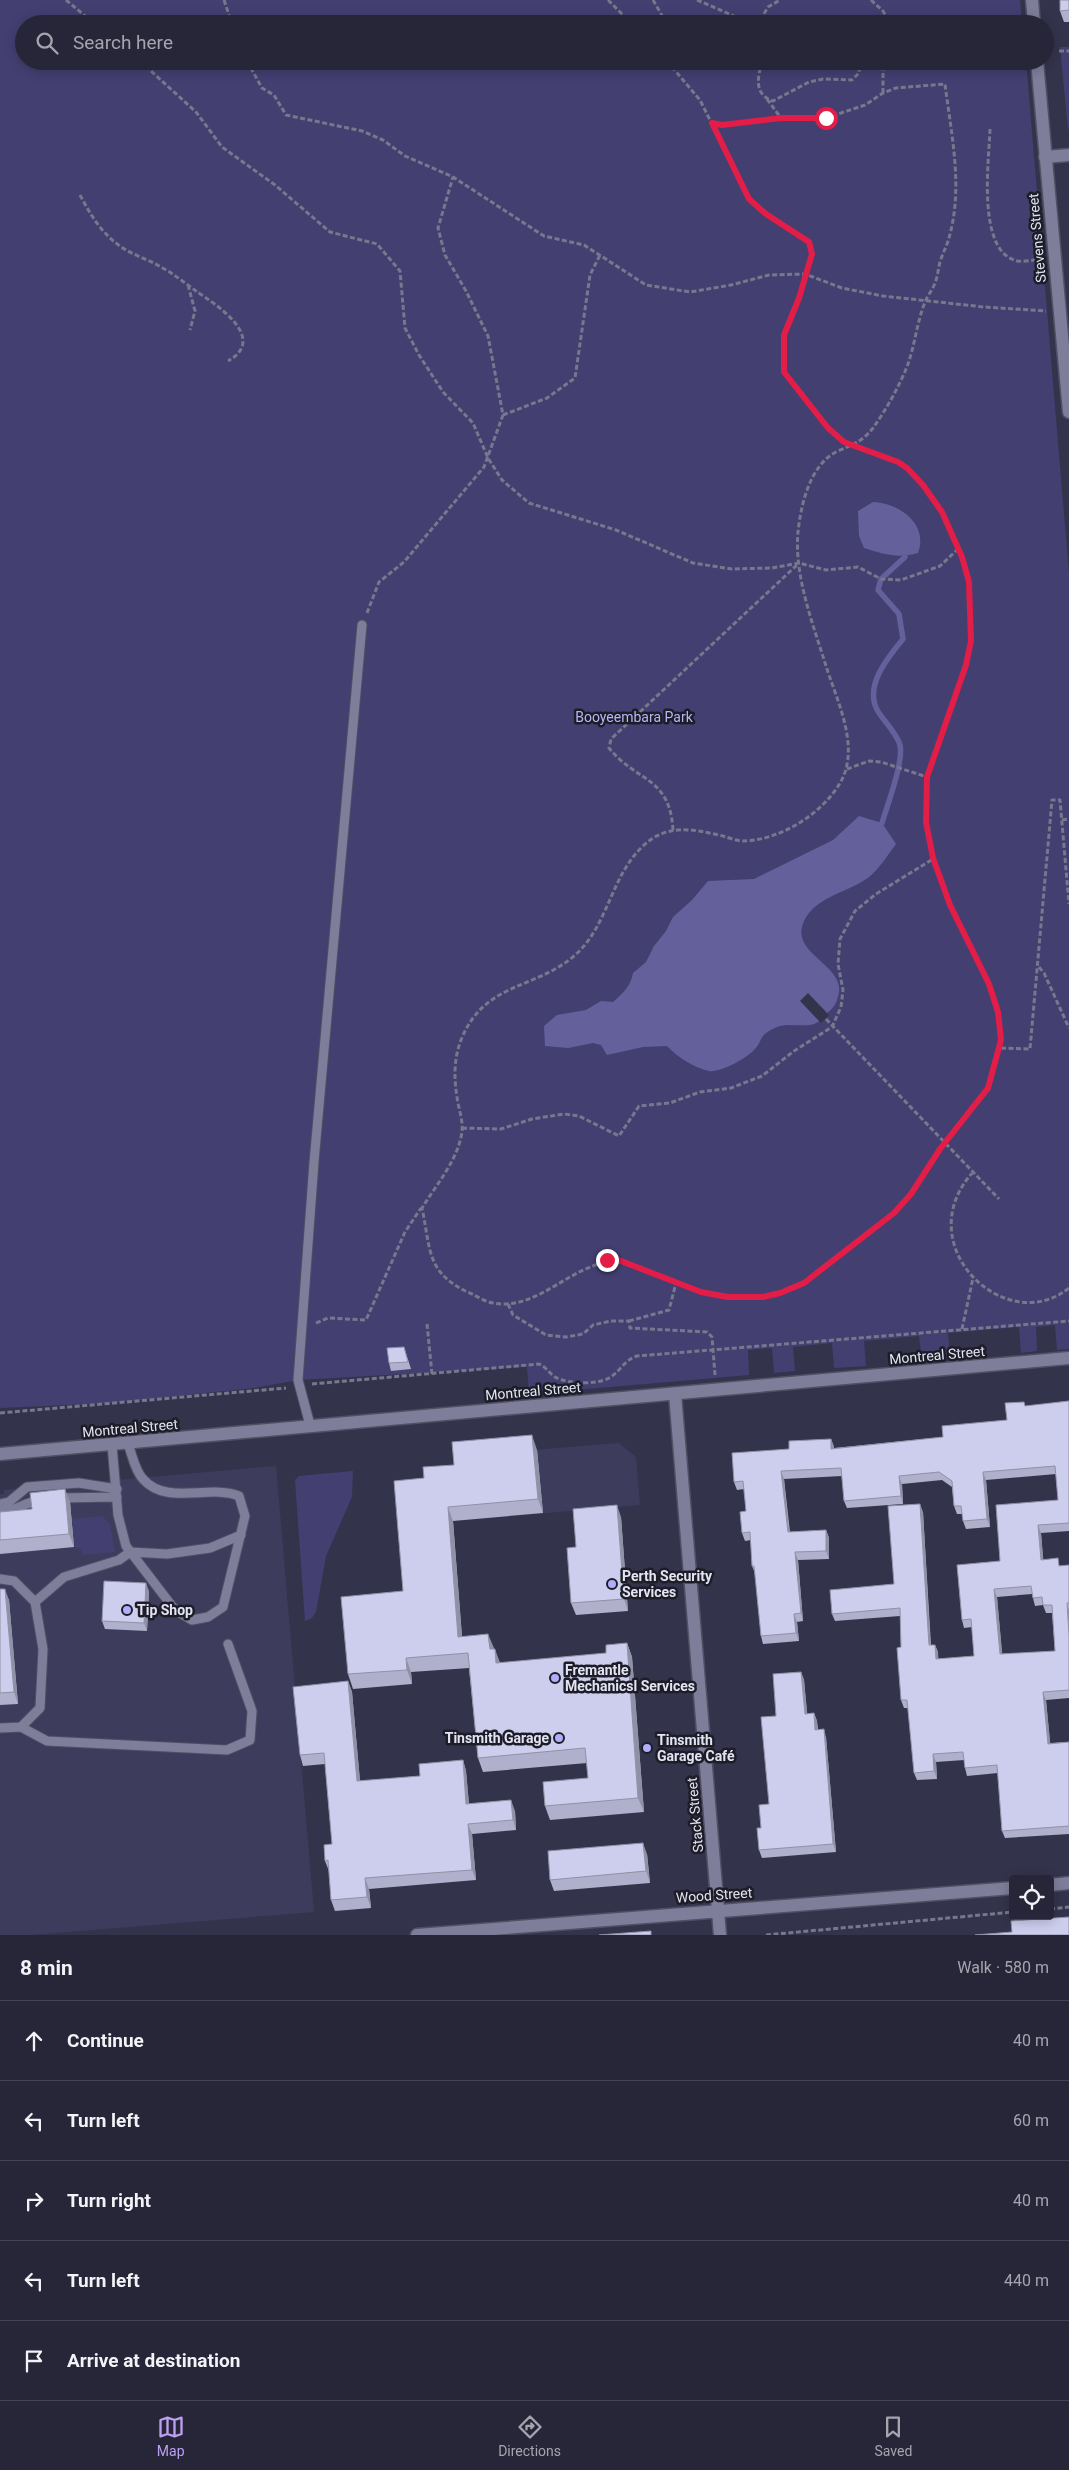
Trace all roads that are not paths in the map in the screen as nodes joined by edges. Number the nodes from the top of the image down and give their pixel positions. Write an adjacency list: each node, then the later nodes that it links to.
1 (1032, 0): 2 (street)
2 (1033, 15)
3 (1039, 70): 5 (street, Stevens Street)
4 (1069, 155): 5 (street)
5 (1045, 157): 6 (street, Stevens Street)
6 (1069, 412)
7 (362, 625): 10 (lane)
8 (1069, 1358): 9 (street, Montreal Street)
9 (675, 1394): 10 (street, Montreal Street); 27 (street, Stack Street)
10 (310, 1425): 11 (street, Montreal Street)
11 (128, 1444): 12 (street, Montreal Street); 17 (lane)
12 (112, 1445): 13 (street, Montreal Street); 14 (lane)
13 (0, 1454)
14 (117, 1493): 15 (lane); 16 (lane); 18 (lane)
15 (0, 1504)
16 (0, 1513)
17 (241, 1535): 18 (lane); 18 (lane)
18 (130, 1552): 20 (lane)
19 (0, 1579): 20 (lane)
20 (35, 1602): 22 (lane)
21 (228, 1644): 22 (lane)
22 (21, 1727): 23 (lane)
23 (0, 1728)
24 (1069, 1883): 25 (street)
25 (1054, 1885)
26 (1009, 1888): 27 (street, Wood Street)
27 (718, 1909): 28 (street, Wood Street); 29 (street, Stack Street)
28 (417, 1935)
29 (720, 1935)

